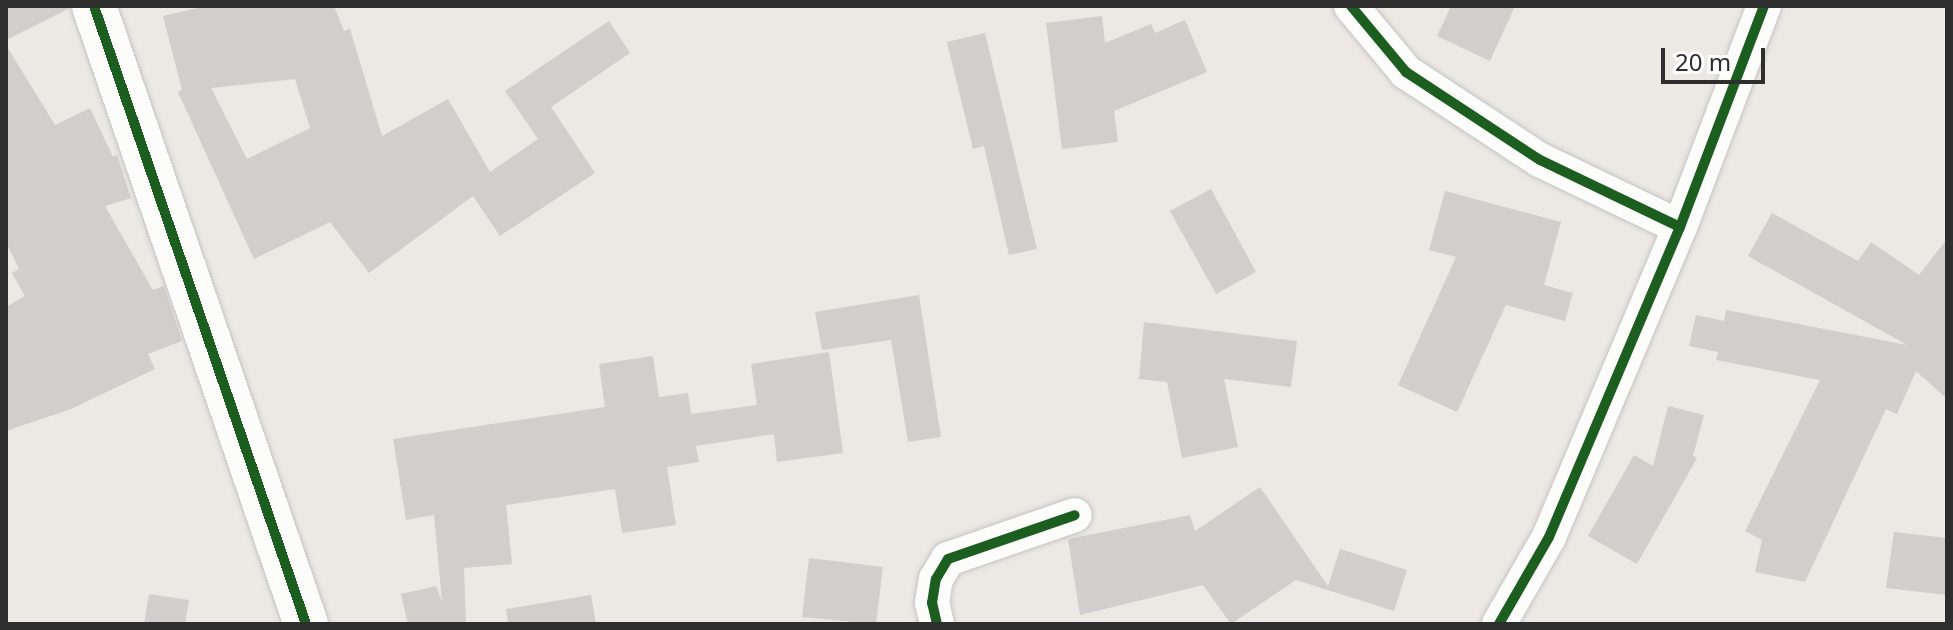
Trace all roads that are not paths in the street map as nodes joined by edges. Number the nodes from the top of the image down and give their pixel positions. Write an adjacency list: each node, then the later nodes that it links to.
1 (94, 6): 6 (street)
2 (1351, 6): 4 (street)
3 (1764, 6): 4 (street)
4 (1680, 227): 8 (street)
5 (1075, 515): 7 (street)
6 (306, 624)
7 (937, 624)
8 (1499, 624)

